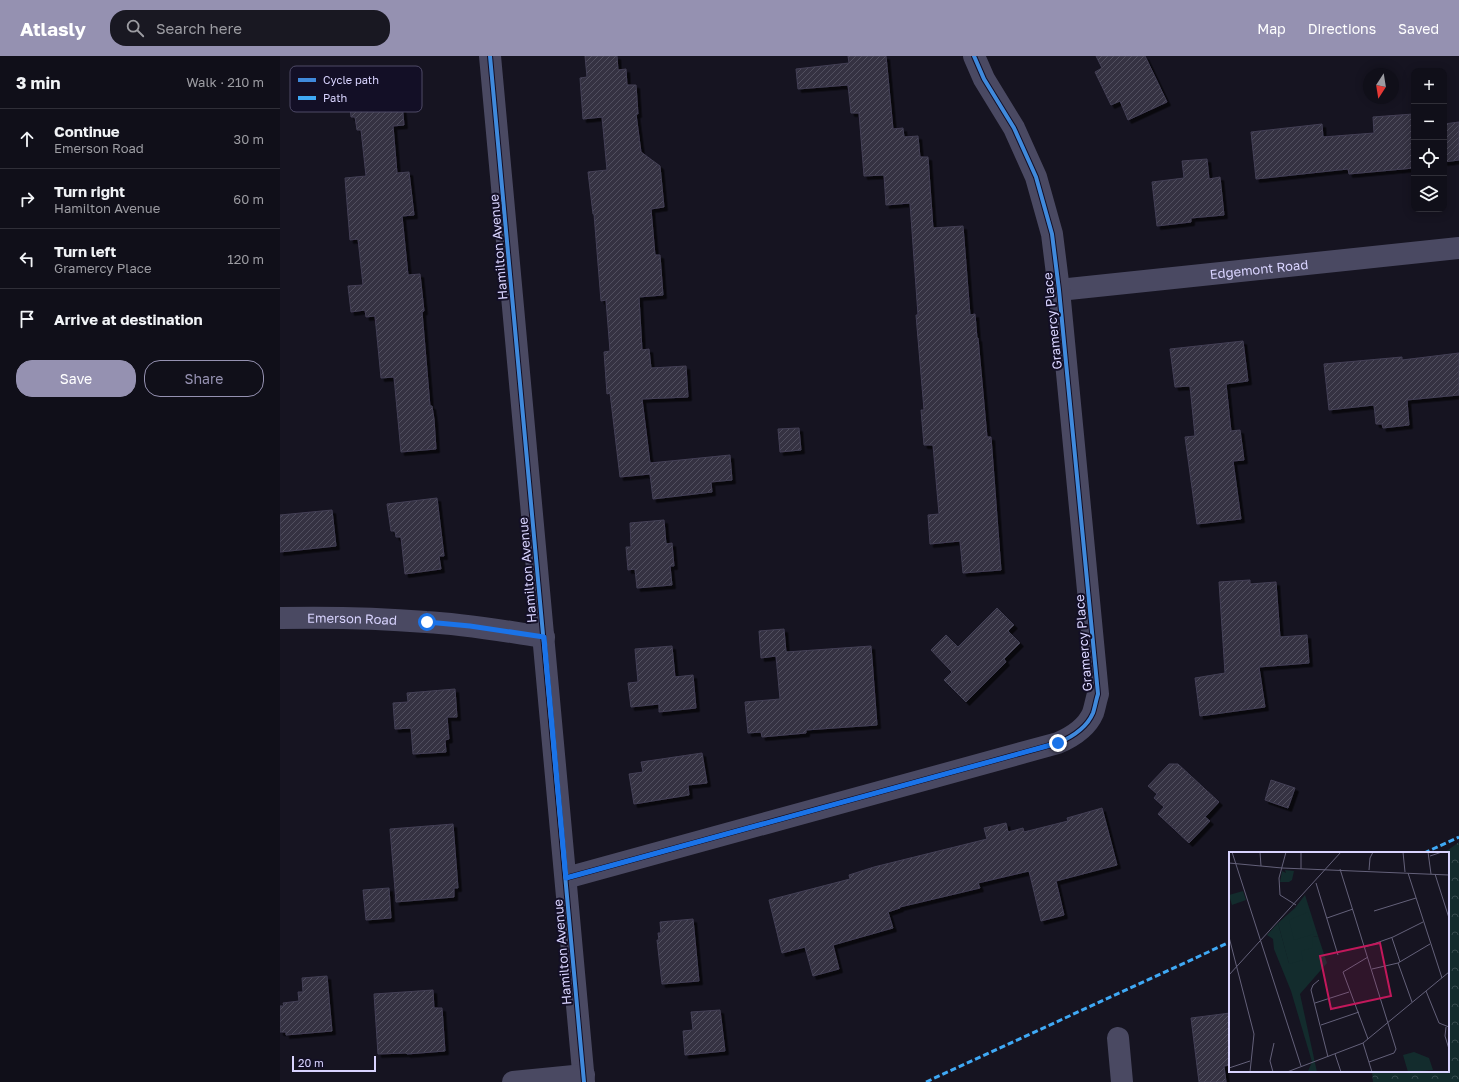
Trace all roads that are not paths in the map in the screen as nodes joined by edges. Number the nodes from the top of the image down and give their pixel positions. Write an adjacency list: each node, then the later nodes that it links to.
1 (490, 56): 6 (street, Hamilton Avenue)
2 (974, 56): 4 (street, Gramercy Place)
3 (1459, 248): 4 (street, Edgemont Road)
4 (1059, 290): 7 (street, Gramercy Place)
5 (280, 618): 6 (street, Emerson Road)
6 (544, 637): 7 (street, Hamilton Avenue)
7 (566, 878): 9 (street, Hamilton Avenue)
8 (1118, 1038): 11 (street)
9 (584, 1079): 10 (street)
10 (513, 1082)
11 (1122, 1082)

